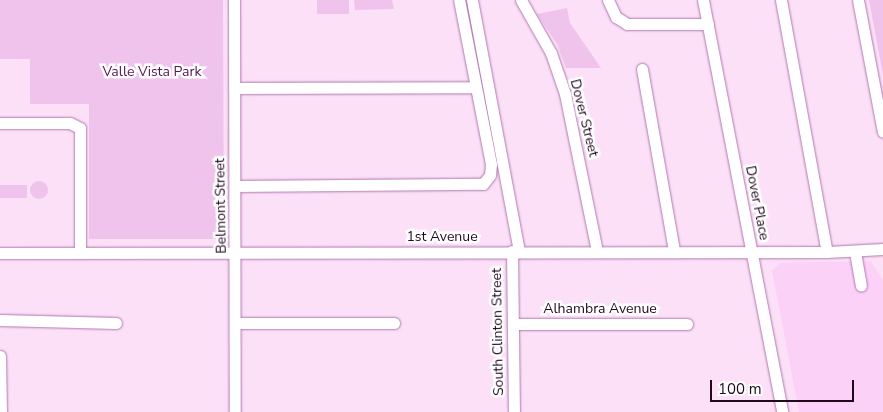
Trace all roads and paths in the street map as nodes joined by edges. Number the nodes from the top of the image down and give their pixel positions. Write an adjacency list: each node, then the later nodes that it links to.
1 (234, 0): 12 (street, Belmont Street)
2 (459, 0): 11 (street)
3 (472, 0): 17 (street, South Clinton Street)
4 (521, 0): 22 (street, Dover Street)
5 (608, 0): 9 (street)
6 (703, 0): 9 (street, Dover Place)
7 (781, 0): 23 (street)
8 (858, 0): 14 (street)
9 (708, 24): 19 (street, Dover Place)
10 (642, 69): 18 (street)
11 (476, 87): 12 (street); 15 (street)
12 (235, 88): 15 (street, Belmont Street)
13 (0, 123): 20 (street)
14 (883, 132)
15 (236, 186): 21 (street, Belmont Street)
16 (883, 249): 24 (street, 1st Avenue)
17 (515, 251): 21 (street, 1st Avenue); 22 (street, 1st Avenue); 31 (street, South Clinton Street)
18 (674, 251): 19 (street, 1st Avenue); 22 (street, 1st Avenue)
19 (751, 251): 23 (street, 1st Avenue); 37 (street, Dover Place)
20 (80, 252): 21 (street, 1st Avenue); 25 (street, 1st Avenue)
21 (236, 252): 29 (street, Belmont Street)
22 (597, 252)
23 (826, 252): 24 (street, 1st Avenue)
24 (855, 252): 26 (street)
25 (0, 253)
26 (861, 285)
27 (0, 320): 28 (street)
28 (116, 323)
29 (236, 323): 30 (street); 35 (street, Belmont Street)
30 (394, 323)
31 (513, 324): 32 (street, Alhambra Avenue); 36 (street, South Clinton Street)
32 (687, 324)
33 (0, 356): 34 (street)
34 (1, 412)
35 (235, 412)
36 (514, 412)
37 (782, 412)

